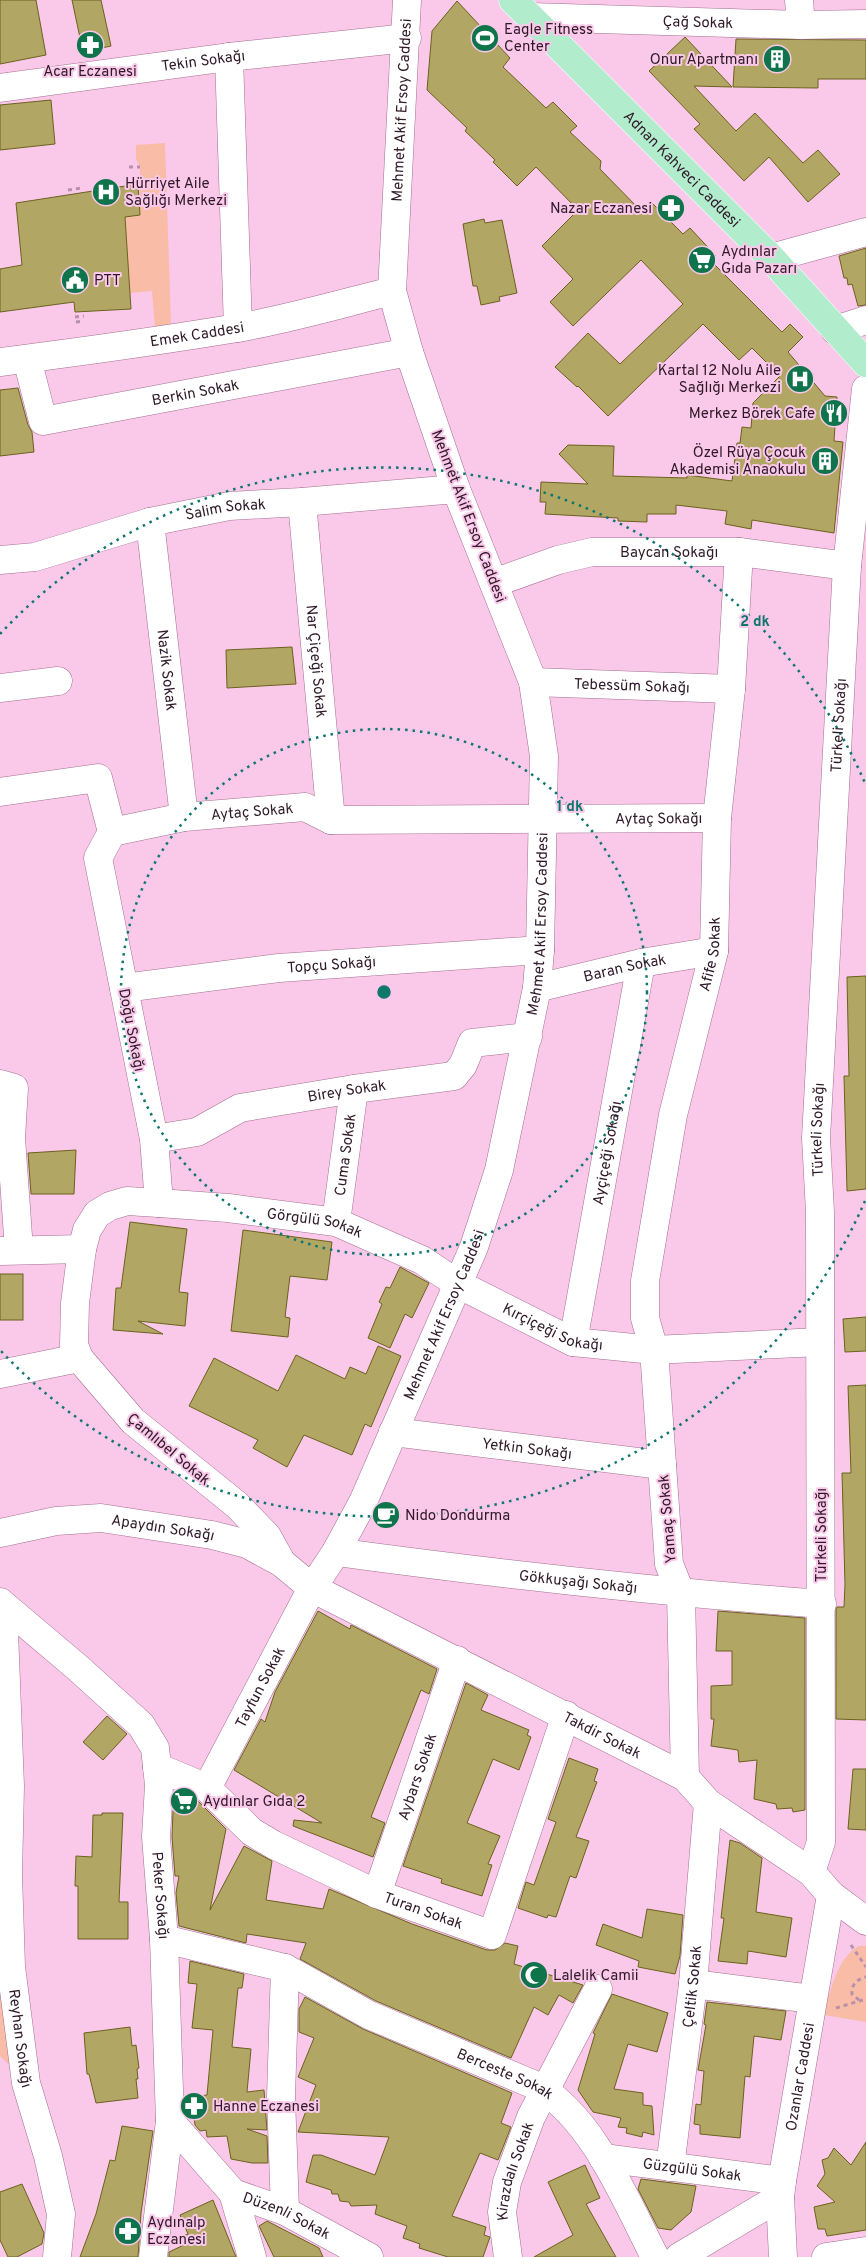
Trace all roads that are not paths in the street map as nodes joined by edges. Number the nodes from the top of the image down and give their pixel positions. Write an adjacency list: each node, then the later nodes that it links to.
1 (407, 0): 5 (street, Mehmet Akif Ersoy Caddesi)
2 (521, 9): 3 (street, Çağ Sokak); 9 (main road, Adnan Kahveci Caddesi)
3 (800, 13): 4 (street, Çağ Sokak)
4 (866, 24)
5 (407, 38): 6 (street, Tekin Sokağı); 10 (street, Mehmet Akif Ersoy Caddesi)
6 (229, 57): 7 (street, Tekin Sokağı); 12 (street)
7 (0, 88)
8 (866, 232): 9 (street)
9 (771, 258): 13 (main road, Adnan Kahveci Caddesi)
10 (392, 292): 12 (street, Emek Caddesi); 14 (street, Mehmet Akif Ersoy Caddesi)
11 (866, 320): 13 (street)
12 (238, 328): 15 (street, Emek Caddesi)
13 (835, 330): 17 (main road, Adnan Kahveci Caddesi)
14 (409, 352): 15 (street, Berkin Sokak); 19 (street, Mehmet Akif Ersoy Caddesi)
15 (27, 359): 16 (street, Emek Caddesi)
16 (0, 362)
17 (866, 363)
18 (866, 389): 24 (street, Türkeli Sokağı)
19 (456, 489): 20 (street, Salim Sokak); 25 (street, Mehmet Akif Ersoy Caddesi)
20 (302, 502): 21 (street, Salim Sokak); 34 (street, Nar Çiçeği Sokak)
21 (150, 522): 23 (street, Salim Sokak); 31 (street, Nazik Sokak)
22 (738, 552): 24 (street, Baycan Sokağı); 25 (street, Baycan Sokağı); 29 (street, Afife Sokak)
23 (0, 560)
24 (847, 566): 51 (street, Türkeli Sokağı)
25 (494, 583): 27 (street, Mehmet Akif Ersoy Caddesi)
26 (58, 681): 28 (street)
27 (533, 682): 29 (street, Tebessüm Sokağı); 32 (street, Mehmet Akif Ersoy Caddesi)
28 (0, 688)
29 (731, 689): 33 (street, Afife Sokak)
30 (0, 792): 35 (street)
31 (184, 817): 34 (street, Aytaç Sokak); 35 (street, Aytaç Sokak)
32 (541, 817): 33 (street, Aytaç Sokağı); 34 (street, Aytaç Sokak); 36 (street, Mehmet Akif Ersoy Caddesi)
33 (717, 818): 37 (street, Afife Sokak)
34 (331, 820)
35 (112, 832): 39 (street, Doğu Sokağı)
36 (540, 950): 39 (street, Topçu Sokağı); 40 (street, Mehmet Akif Ersoy Caddesi)
37 (714, 951): 38 (street, Baran Sokak); 52 (street, Afife Sokak)
38 (641, 963): 40 (street, Baran Sokak); 50 (street, Ayçiçeği Sokağı)
39 (124, 988): 44 (street, Doğu Sokağı)
40 (537, 988): 41 (street, Mehmet Akif Ersoy Caddesi)
41 (528, 1037): 43 (street, Birey Sokak); 49 (street, Mehmet Akif Ersoy Caddesi)
42 (0, 1084): 48 (street)
43 (354, 1089): 44 (street, Birey Sokak); 46 (street, Cuma Sokak)
44 (154, 1139): 45 (street, Doğu Sokağı)
45 (159, 1203): 46 (street, Görgülü Sokak); 47 (street, Çamlıbel Sokak)
46 (336, 1222): 49 (street, Görgülü Sokak)
47 (82, 1249): 48 (street); 53 (street, Çamlıbel Sokak)
48 (9, 1251)
49 (458, 1284): 50 (street, Kırçiçeği Sokağı); 55 (street, Mehmet Akif Ersoy Caddesi)
50 (572, 1342): 52 (street, Kırçiçeği Sokağı)
51 (820, 1342): 52 (street, Kırçiçeği Sokağı); 63 (street, Türkeli Sokağı)
52 (654, 1350): 56 (street, Yamaç Sokak)
53 (79, 1358): 54 (street); 59 (street, Çamlıbel Sokak)
54 (0, 1374)
55 (393, 1432): 56 (street, Yetkin Sokağı); 58 (street, Mehmet Akif Ersoy Caddesi)
56 (662, 1465): 61 (street, Yamaç Sokak)
57 (0, 1532): 59 (street, Apaydın Sokağı)
58 (336, 1552): 60 (street, Mehmet Akif Ersoy Caddesi); 61 (street, Gökkuşağı Sokağı)
59 (282, 1563): 60 (street, Apaydın Sokağı)
60 (312, 1588): 64 (street, Takdir Sokak); 69 (street, Tayfun Sokak)
61 (681, 1594): 63 (street, Gökkuşağı Sokağı); 68 (street, Yamaç Sokak)
62 (2, 1604): 65 (street, Reyhan Sokağı); 67 (street, Peker Sokağı)
63 (822, 1604): 71 (street, Türkeli Sokağı)
64 (457, 1660): 66 (street, Takdir Sokak); 72 (street, Aybars Sokak)
65 (2, 1680): 88 (street, Reyhan Sokağı)
66 (566, 1715): 68 (street, Takdir Sokak); 72 (street, Turan Sokak)
67 (157, 1767): 69 (street, Turan Sokak); 75 (street, Peker Sokağı)
68 (685, 1777): 70 (street, Takdir Sokak)
69 (207, 1788): 72 (street, Turan Sokak)
70 (708, 1803): 71 (street, Takdir Sokak); 77 (street, Çeltik Sokak)
71 (811, 1872): 73 (street, Takdir Sokak)
72 (377, 1894)
73 (831, 1895): 74 (street, Takdir Sokak); 79 (street, Ozanlar Caddesi)
74 (866, 1921)
75 (164, 1939): 76 (street, Berceste Sokak); 81 (street, Peker Sokağı)
76 (285, 1968): 80 (street, Berceste Sokak); 86 (street)
77 (693, 1984): 79 (street); 83 (street, Çeltik Sokak)
78 (598, 1989): 80 (street, Kirazdalı Sokak)
79 (812, 1999): 84 (street, Ozanlar Caddesi)
80 (545, 2091): 82 (street, Berceste Sokak); 92 (street, Kirazdalı Sokak)
81 (170, 2121): 85 (street, Düzenli Sokak); 89 (street, Peker Sokağı)
82 (602, 2158): 83 (street, Güzgülü Sokak); 93 (street, Berceste Sokak)
83 (670, 2167): 84 (street, Güzgülü Sokak)
84 (781, 2189): 94 (street); 95 (street, Ozanlar Caddesi)
85 (233, 2193): 86 (street, Düzenli Sokak); 90 (street)
86 (285, 2211): 91 (street, Düzenli Sokak)
87 (866, 2251): 96 (street)
88 (57, 2257)
89 (153, 2257)
90 (252, 2257)
91 (369, 2257)
92 (508, 2257)
93 (655, 2257)
94 (679, 2257)
95 (783, 2257)
96 (826, 2257)

